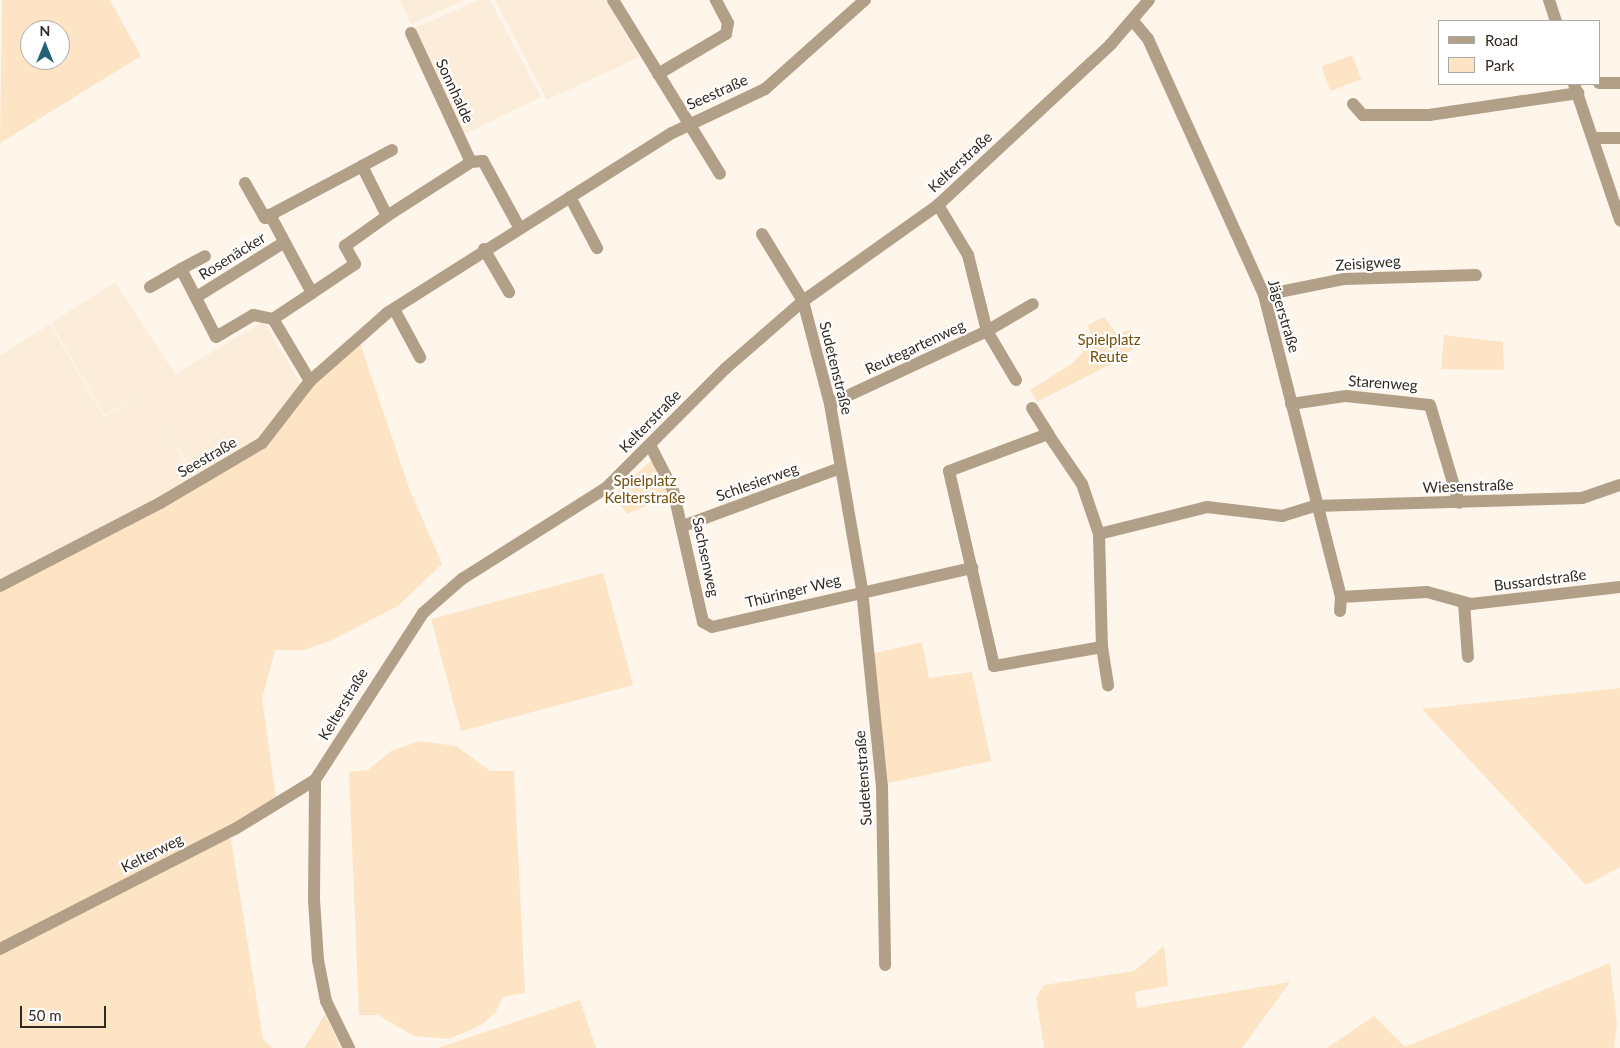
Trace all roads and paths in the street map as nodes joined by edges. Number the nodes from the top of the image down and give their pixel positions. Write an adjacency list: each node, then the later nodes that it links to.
1 (613, 0): 9 (street)
2 (716, 0): 9 (street)
3 (865, 0): 14 (street, Seestraße)
4 (1149, 0): 7 (street, Kelterstraße)
5 (1549, 0): 6 (street)
6 (1556, 20)
7 (1133, 22): 24 (street, Kelterstraße); 39 (street, Jägerstraße)
8 (411, 33): 18 (street, Sonnhalde)
9 (658, 74): 14 (street)
10 (1620, 82): 11 (street)
11 (1600, 83)
12 (1576, 88): 13 (street); 15 (street)
13 (1352, 104)
14 (688, 124): 20 (street); 23 (street, Seestraße)
15 (1594, 138): 16 (street); 22 (street)
16 (1620, 138)
17 (392, 150): 19 (street)
18 (470, 162): 26 (street); 28 (street)
19 (362, 166): 25 (street, Rosenäcker); 26 (street)
20 (720, 174)
21 (245, 183): 25 (street, Rosenäcker)
22 (1616, 190): 27 (street)
23 (570, 197): 28 (street, Seestraße); 31 (street)
24 (938, 204): 41 (street, Kelterstraße); 45 (street)
25 (270, 215): 30 (street, Rosenäcker)
26 (387, 216): 38 (street)
27 (1620, 220)
28 (519, 227): 32 (street, Seestraße)
29 (762, 234): 41 (street, Sudetenstraße)
30 (283, 243): 38 (street, Rosenäcker); 40 (street, Rosenäcker)
31 (597, 248)
32 (484, 249): 37 (street); 43 (street, Seestraße)
33 (205, 256): 34 (street, Rosenäcker)
34 (181, 269): 36 (street, Rosenäcker); 40 (street, Rosenäcker)
35 (1476, 275): 39 (street, Zeisigweg)
36 (150, 287)
37 (509, 292)
38 (312, 293): 44 (street)
39 (1264, 295): 50 (street, Jägerstraße)
40 (198, 296): 44 (street, Rosenäcker)
41 (803, 301): 49 (street, Sudetenstraße); 53 (street, Kelterstraße)
42 (1033, 304): 45 (street, Reutegartenweg)
43 (394, 309): 46 (street); 48 (street, Seestraße)
44 (273, 319): 48 (street)
45 (987, 331): 47 (street, Reutegartenweg); 49 (street, Reutegartenweg)
46 (420, 357)
47 (1016, 380)
48 (310, 381): 61 (street, Seestraße)
49 (830, 404): 54 (street, Sudetenstraße)
50 (1292, 404): 56 (street, Starenweg); 57 (street, Jägerstraße)
51 (1032, 408): 52 (street)
52 (1048, 434): 59 (street); 60 (street)
53 (650, 445): 58 (street, Sachsenweg); 71 (street, Kelterstraße)
54 (841, 468): 58 (street, Schlesierweg); 63 (street, Sudetenstraße)
55 (1620, 485): 56 (street, Wiesenstraße)
56 (1459, 503): 57 (street, Wiesenstraße)
57 (1315, 506): 59 (street, Wiesenstraße); 64 (street, Jägerstraße)
58 (683, 526): 67 (street, Sachsenweg)
59 (1099, 534): 68 (street)
60 (972, 568): 63 (street); 68 (street)
61 (0, 586)
62 (1620, 587): 65 (street, Bussardstraße)
63 (862, 590): 67 (street, Thüringer Weg); 73 (street, Sudetenstraße)
64 (1341, 597): 65 (street, Bussardstraße); 66 (street, Jägerstraße)
65 (1464, 603): 69 (street)
66 (1340, 611)
67 (703, 622)
68 (1102, 647): 70 (street)
69 (1468, 657)
70 (1108, 686)
71 (315, 780): 72 (street, Kelterweg); 74 (street)
72 (0, 950)
73 (885, 965)
74 (349, 1048)

